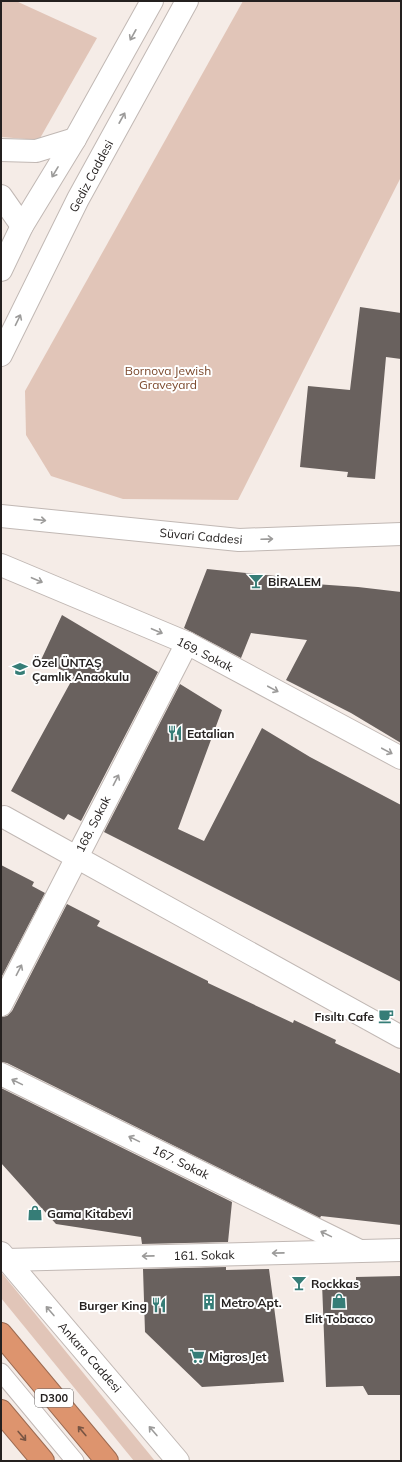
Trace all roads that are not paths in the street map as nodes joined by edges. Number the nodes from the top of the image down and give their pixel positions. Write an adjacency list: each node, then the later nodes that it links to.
1 (152, 1): 3 (street, one-way to 3)
2 (187, 1): 8 (street, Gediz Caddesi, one-way to 2)
3 (75, 139): 4 (street); 6 (street, one-way to 6)
4 (1, 150)
5 (1, 196): 6 (street)
6 (22, 226): 7 (street)
7 (1, 270)
8 (1, 356)
9 (1, 516): 10 (street, Süvari Caddesi, one-way to 10)
10 (401, 534)
11 (1, 565): 12 (street, 169. Sokak, one-way to 12)
12 (187, 643): 13 (street, 169. Sokak, one-way to 13); 15 (street, 168. Sokak, one-way to 12)
13 (401, 758)
14 (4, 817): 15 (street)
15 (76, 856): 16 (street, 168. Sokak, one-way to 15); 17 (street)
16 (1, 1005)
17 (401, 1037)
18 (1, 1074): 20 (street, 167. Sokak, one-way to 18)
19 (401, 1250): 20 (street, 161. Sokak)
20 (360, 1251): 21 (street, 161. Sokak, one-way to 21)
21 (4, 1256): 28 (street, Ankara Caddesi, one-way to 21)
22 (1, 1334): 27 (highway, D300, one-way to 22)
23 (1, 1372): 26 (lane)
24 (1, 1411): 25 (highway, one-way to 25)
25 (42, 1461)
26 (75, 1461)
27 (107, 1461)
28 (178, 1461)

